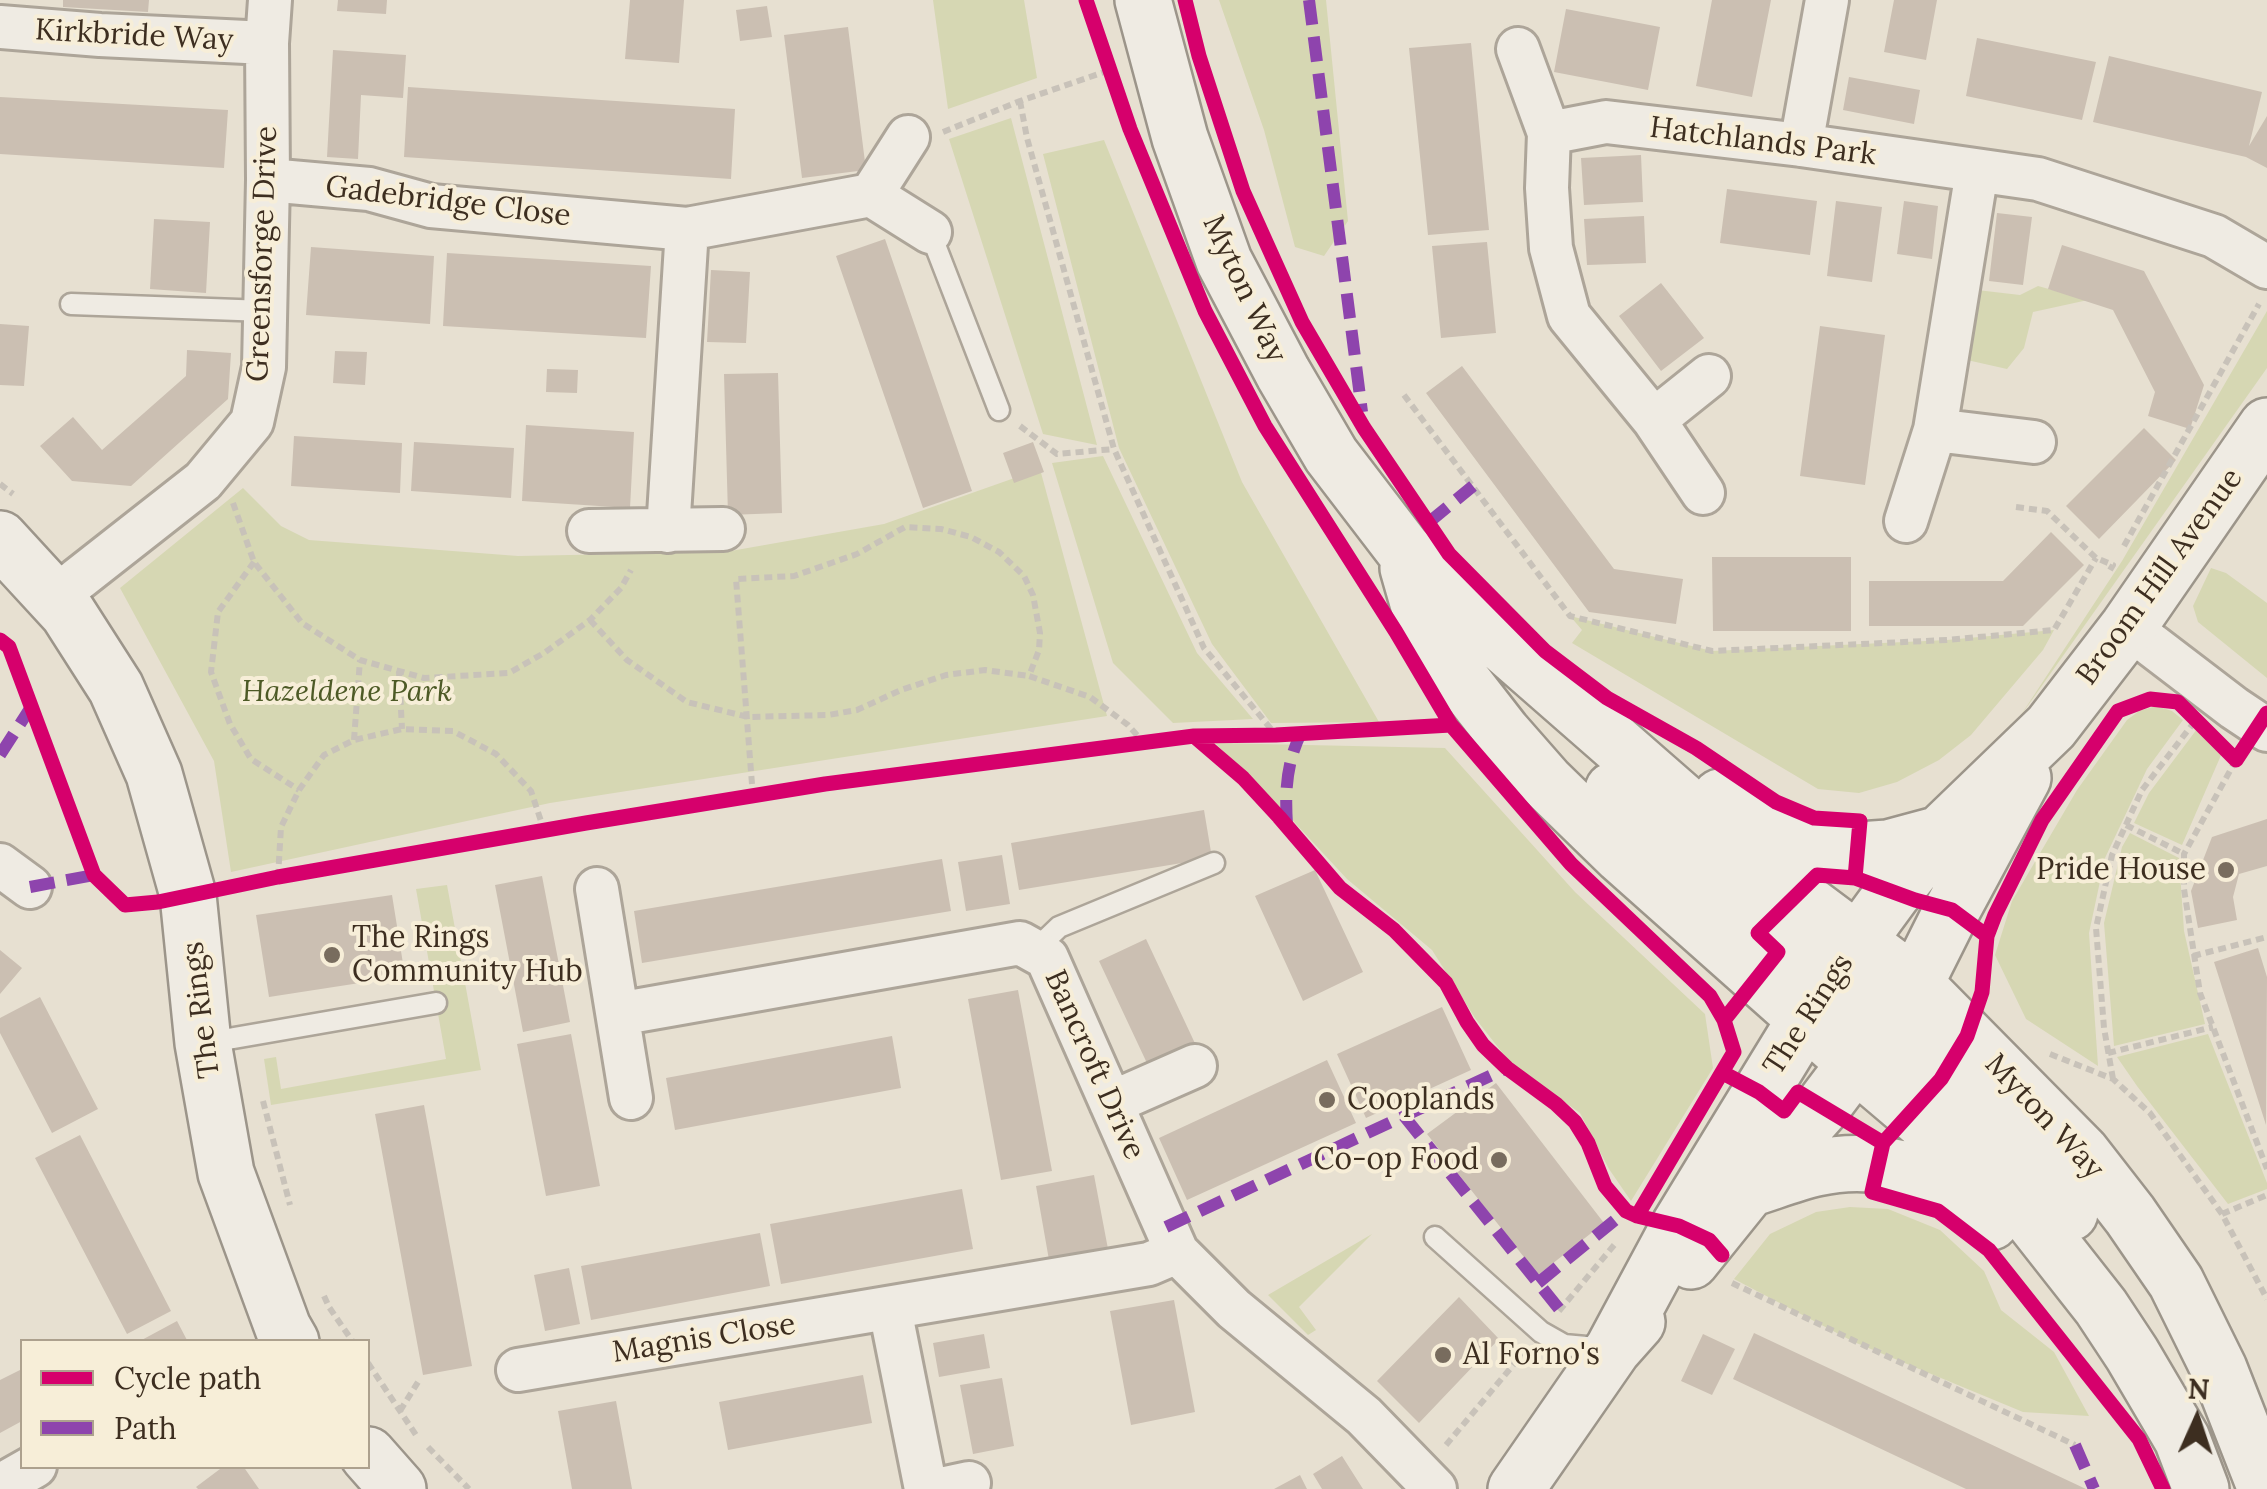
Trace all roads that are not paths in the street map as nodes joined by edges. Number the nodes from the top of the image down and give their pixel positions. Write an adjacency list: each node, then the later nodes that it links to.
1 (270, 0): 5 (street, Greensforge Drive)
2 (1142, 0): 30 (street, Myton Way)
3 (1827, 0): 9 (street)
4 (0, 28): 5 (street, Kirkbride Way)
5 (267, 44): 11 (street, Greensforge Drive)
6 (1518, 49): 7 (street)
7 (1550, 133): 9 (street, Hatchlands Park); 20 (street)
8 (908, 137): 12 (street)
9 (1801, 145): 10 (street, Hatchlands Park)
10 (1977, 171): 15 (street, Hatchlands Park); 22 (street)
11 (268, 180): 13 (street, Gadebridge Close); 17 (street, Greensforge Drive)
12 (871, 195): 13 (street, Gadebridge Close); 14 (street)
13 (687, 228): 28 (street)
14 (930, 232): 19 (lane)
15 (2267, 267)
16 (71, 304): 17 (lane)
17 (266, 311): 31 (street, Greensforge Drive)
18 (1709, 376): 20 (street)
19 (999, 410)
20 (1654, 420): 24 (street)
21 (2267, 426): 32 (street, Broom Hill Avenue)
22 (1935, 430): 23 (street); 25 (street)
23 (2034, 442)
24 (1703, 493)
25 (1906, 521)
26 (723, 529): 28 (street)
27 (589, 531): 28 (street)
28 (656, 531)
29 (0, 538): 31 (street, The Rings)
30 (1403, 549): 33 (street, Myton Way); 41 (street, Myton Way)
31 (54, 598): 44 (street, The Rings)
32 (2116, 603): 35 (street, Broom Hill Avenue); 36 (street)
33 (1469, 615): 34 (street, Myton Way); 41 (street)
34 (1581, 715): 37 (street); 41 (street, Myton Way)
35 (2051, 727): 37 (street, Broom Hill Avenue); 41 (street, Broom Hill Avenue)
36 (2263, 727)
37 (1940, 834): 41 (street, Broom Hill Avenue)
38 (1214, 863): 40 (lane)
39 (598, 889): 43 (street)
40 (1034, 951): 43 (street, Bancroft Drive); 47 (street, Bancroft Drive)
41 (1855, 1001): 48 (street, The Rings); 53 (street, The Rings); 54 (street, Myton Way); 64 (street, Myton Way)
42 (436, 1004): 44 (lane)
43 (618, 1014): 46 (street)
44 (203, 1043): 52 (street, The Rings)
45 (1195, 1066): 47 (street)
46 (631, 1098)
47 (1111, 1104): 50 (street, Bancroft Drive)
48 (1749, 1189): 53 (street, The Rings); 54 (street)
49 (1435, 1237): 53 (lane)
50 (1177, 1252): 51 (street, Magnis Close); 61 (street, Bancroft Drive)
51 (890, 1309): 55 (street, Magnis Close); 60 (street)
52 (278, 1337)
53 (1613, 1350): 62 (street, The Rings)
54 (2132, 1354): 63 (street, Myton Way)
55 (518, 1370)
56 (370, 1457): 59 (street)
57 (30, 1469): 58 (street)
58 (0, 1486)
59 (398, 1489)
60 (926, 1489)
61 (1435, 1489)
62 (1516, 1489)
63 (2202, 1489)
64 (2266, 1489)

